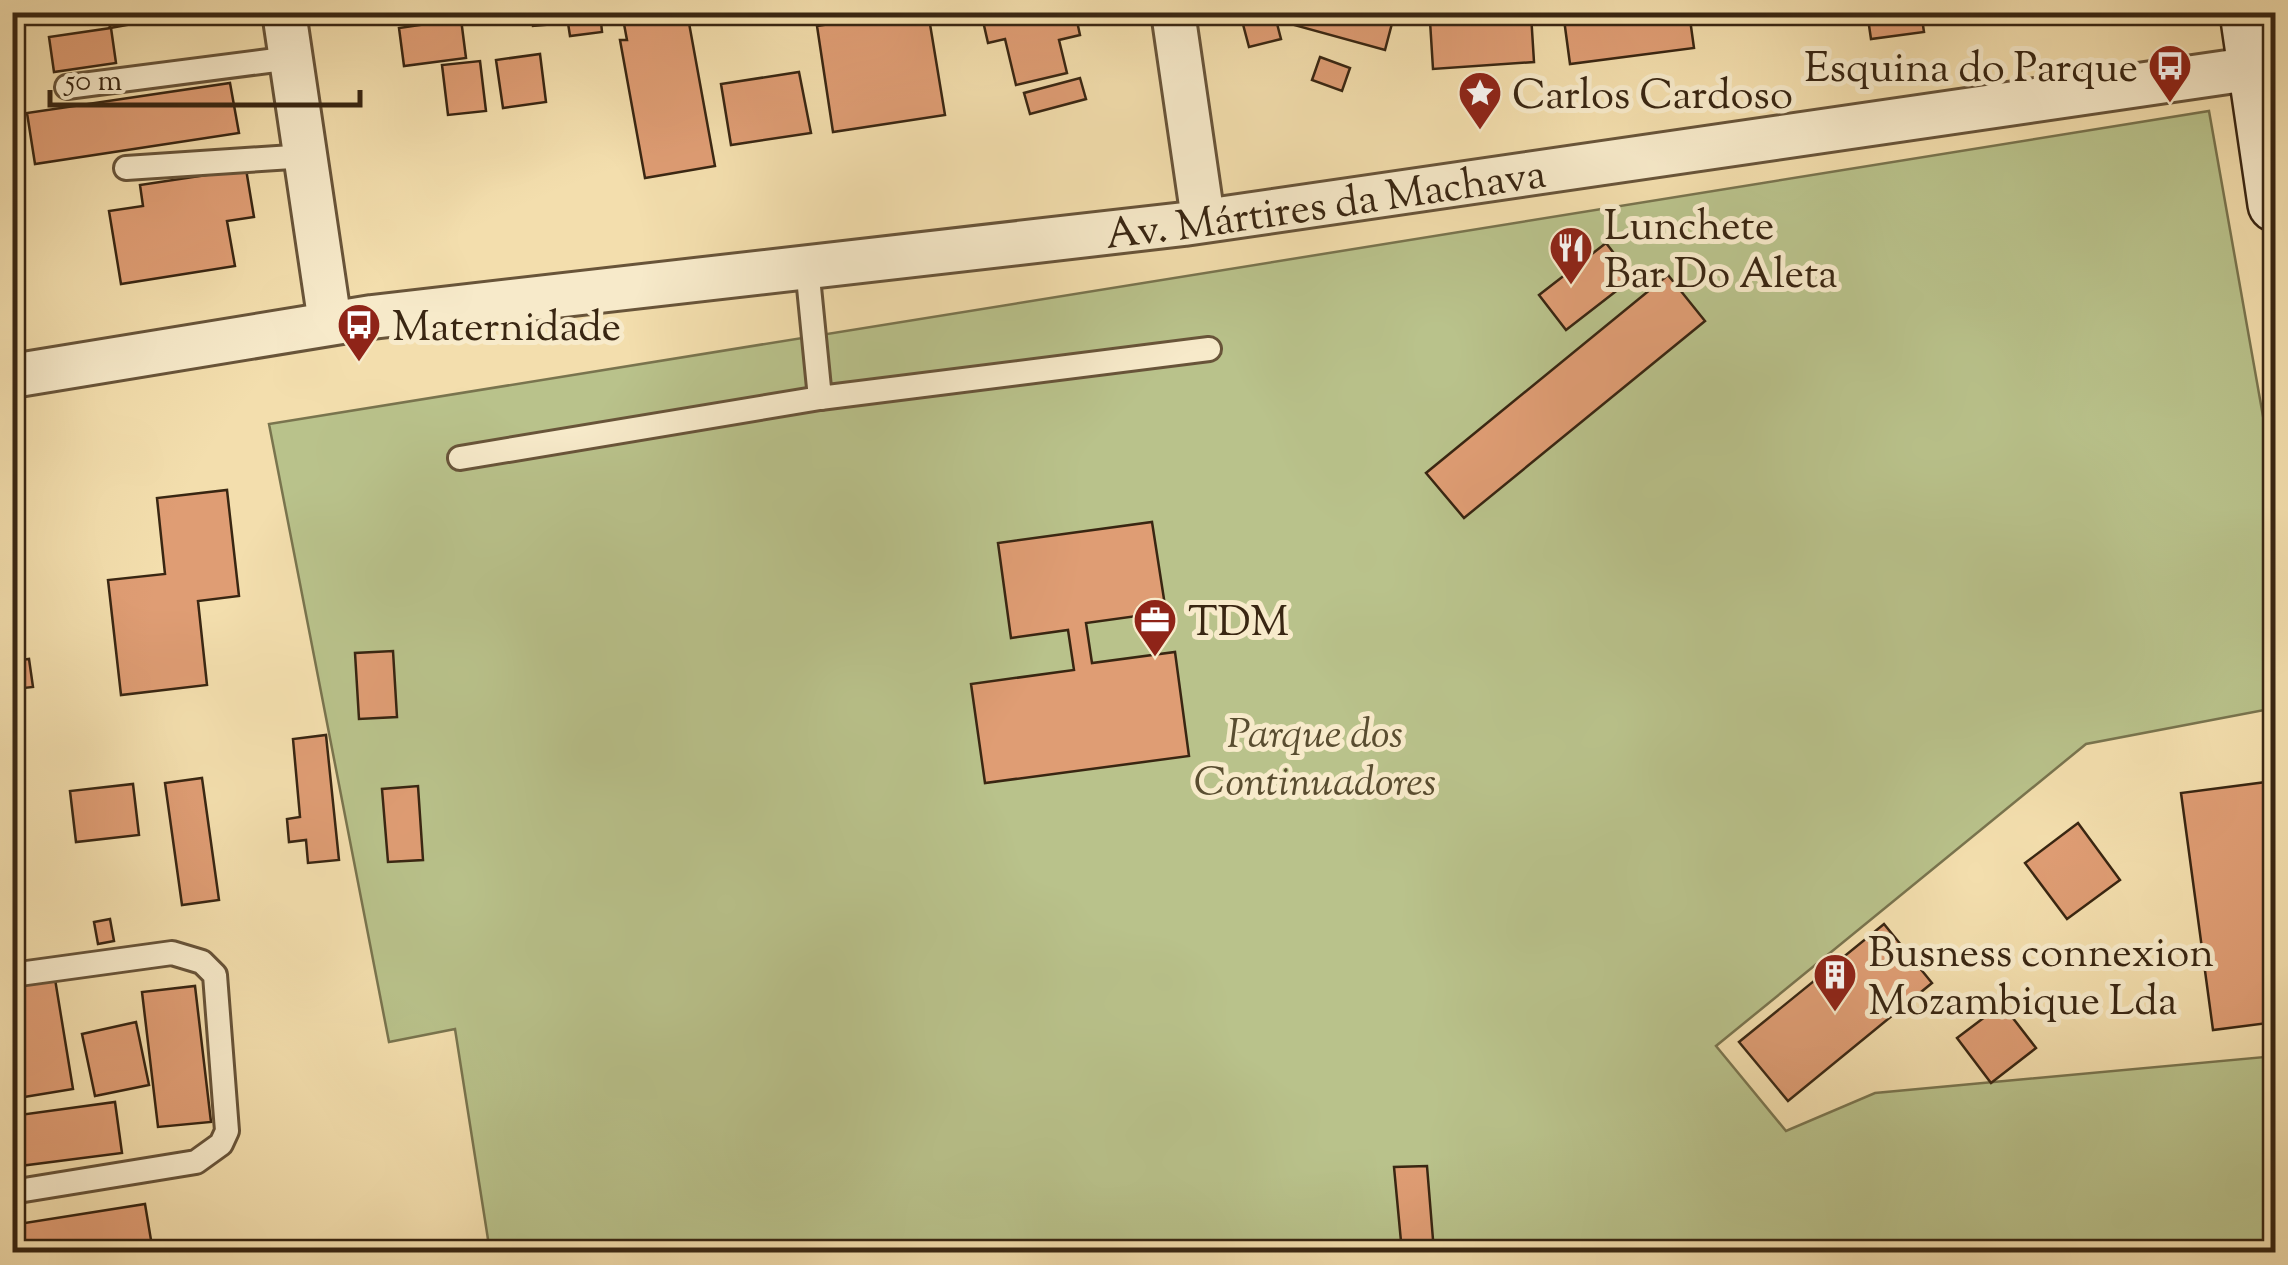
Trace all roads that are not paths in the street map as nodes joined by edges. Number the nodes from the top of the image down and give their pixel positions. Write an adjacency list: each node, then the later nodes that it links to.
1 (284, 12): 4 (street)
2 (1172, 12): 10 (street)
3 (2248, 12): 5 (main road)
4 (292, 58): 6 (lane); 7 (street)
5 (2266, 66): 9 (main road); 10 (street, Av. Mártires da Machava)
6 (67, 87)
7 (307, 156): 8 (lane); 12 (street)
8 (126, 168)
9 (2276, 204)
10 (1203, 219): 11 (street, Av. Mártires da Machava)
11 (806, 267): 12 (street, Av. Mártires da Machava); 15 (lane)
12 (330, 324): 14 (street, Av. Mártires da Machava)
13 (1209, 348): 15 (lane)
14 (12, 376)
15 (820, 398): 16 (lane)
16 (460, 458)
17 (12, 975): 18 (lane)
18 (12, 1192)

